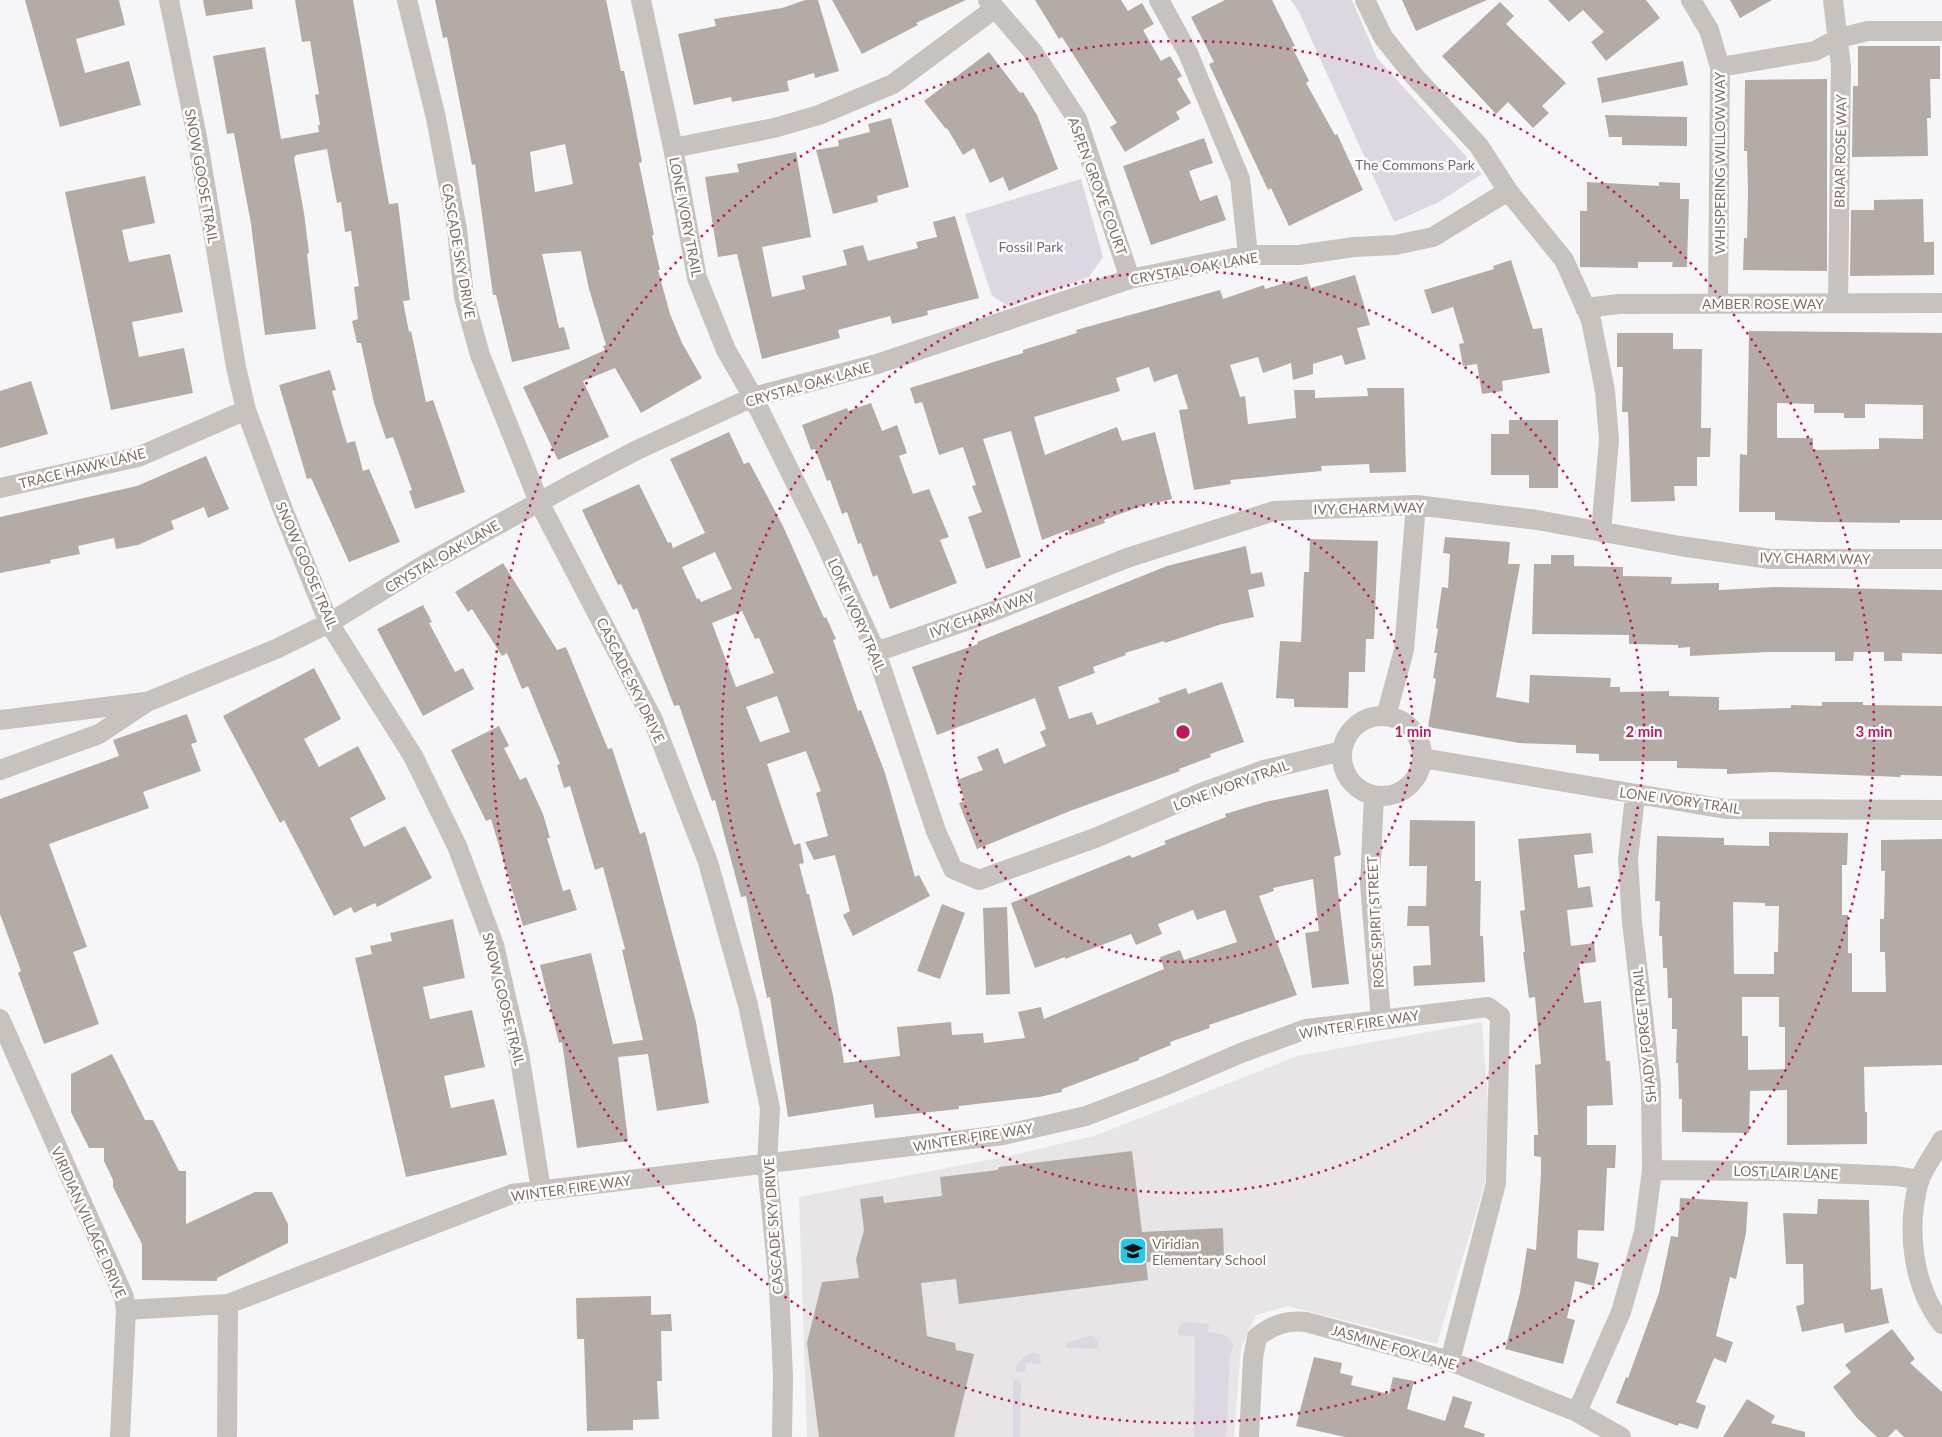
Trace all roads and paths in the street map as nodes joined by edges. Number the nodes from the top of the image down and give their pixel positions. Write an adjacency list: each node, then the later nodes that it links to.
1 (169, 0): 21 (street, SNOW GOOSE TRAIL)
2 (407, 0): 23 (street, CASCADE SKY DRIVE)
3 (641, 0): 12 (street, LONE IVORY TRAIL)
4 (1159, 0): 14 (street)
5 (1366, 0): 13 (street)
6 (1692, 0): 11 (street, WHISPERING WILLOW WAY)
7 (1833, 0): 10 (street, BRIAR ROSE WAY)
8 (991, 5): 12 (street); 15 (street, ASPEN GROVE COURT)
9 (1942, 31): 10 (street)
10 (1839, 38): 11 (street); 16 (street, BRIAR ROSE WAY)
11 (1720, 67): 17 (street, WHISPERING WILLOW WAY)
12 (673, 148): 20 (street, LONE IVORY TRAIL)
13 (1508, 190): 14 (street, CRYSTAL OAK LANE); 19 (street)
14 (1248, 255): 15 (street, CRYSTAL OAK LANE)
15 (1130, 279): 20 (street, CRYSTAL OAK LANE)
16 (1838, 302): 17 (street, AMBER ROSE WAY); 18 (street, AMBER ROSE WAY)
17 (1718, 303): 19 (street, AMBER ROSE WAY)
18 (1942, 303)
19 (1585, 308): 25 (street)
20 (753, 397): 23 (street, CRYSTAL OAK LANE); 28 (street, LONE IVORY TRAIL)
21 (246, 410): 22 (street, TRACE HAWK LANE); 27 (street, SNOW GOOSE TRAIL)
22 (0, 488)
23 (539, 502): 27 (street, CRYSTAL OAK LANE); 41 (street, CASCADE SKY DRIVE)
24 (1416, 505): 25 (street, IVY CHARM WAY); 28 (street, IVY CHARM WAY); 30 (street)
25 (1601, 532): 26 (street, IVY CHARM WAY)
26 (1942, 559)
27 (329, 622): 29 (street, CRYSTAL OAK LANE); 44 (street, SNOW GOOSE TRAIL)
28 (876, 652): 32 (street, LONE IVORY TRAIL)
29 (147, 702): 31 (street, CRYSTAL OAK LANE); 34 (street, CRYSTAL OAK LANE)
30 (1386, 716): 32 (street); 33 (street)
31 (0, 720)
32 (1342, 750): 35 (street)
33 (1422, 758): 35 (street); 36 (street, LONE IVORY TRAIL)
34 (0, 770)
35 (1374, 795): 39 (street, ROSE SPIRIT STREET)
36 (1635, 796): 37 (street, LONE IVORY TRAIL); 42 (street, SHADY FORGE TRAIL)
37 (1942, 810)
38 (0, 1019): 46 (street, VIRIDIAN VILLAGE DRIVE)
39 (1381, 1019): 41 (street, WINTER FIRE WAY); 48 (street, WINTER FIRE WAY)
40 (1942, 1140): 43 (street)
41 (767, 1165): 44 (street, WINTER FIRE WAY); 52 (street, CASCADE SKY DRIVE)
42 (1652, 1170): 43 (street, LOST LAIR LANE); 49 (street, SHADY FORGE TRAIL)
43 (1920, 1180): 47 (street)
44 (541, 1190): 45 (street, WINTER FIRE WAY)
45 (228, 1304): 46 (street, WINTER FIRE WAY); 51 (street)
46 (126, 1310): 50 (street, VIRIDIAN VILLAGE DRIVE)
47 (1942, 1324)
48 (1450, 1361): 49 (street, JASMINE FOX LANE); 53 (street, JASMINE FOX LANE)
49 (1577, 1412): 54 (street, JASMINE FOX LANE)
50 (120, 1437)
51 (227, 1437)
52 (782, 1437)
53 (1249, 1437)
54 (1621, 1437)

